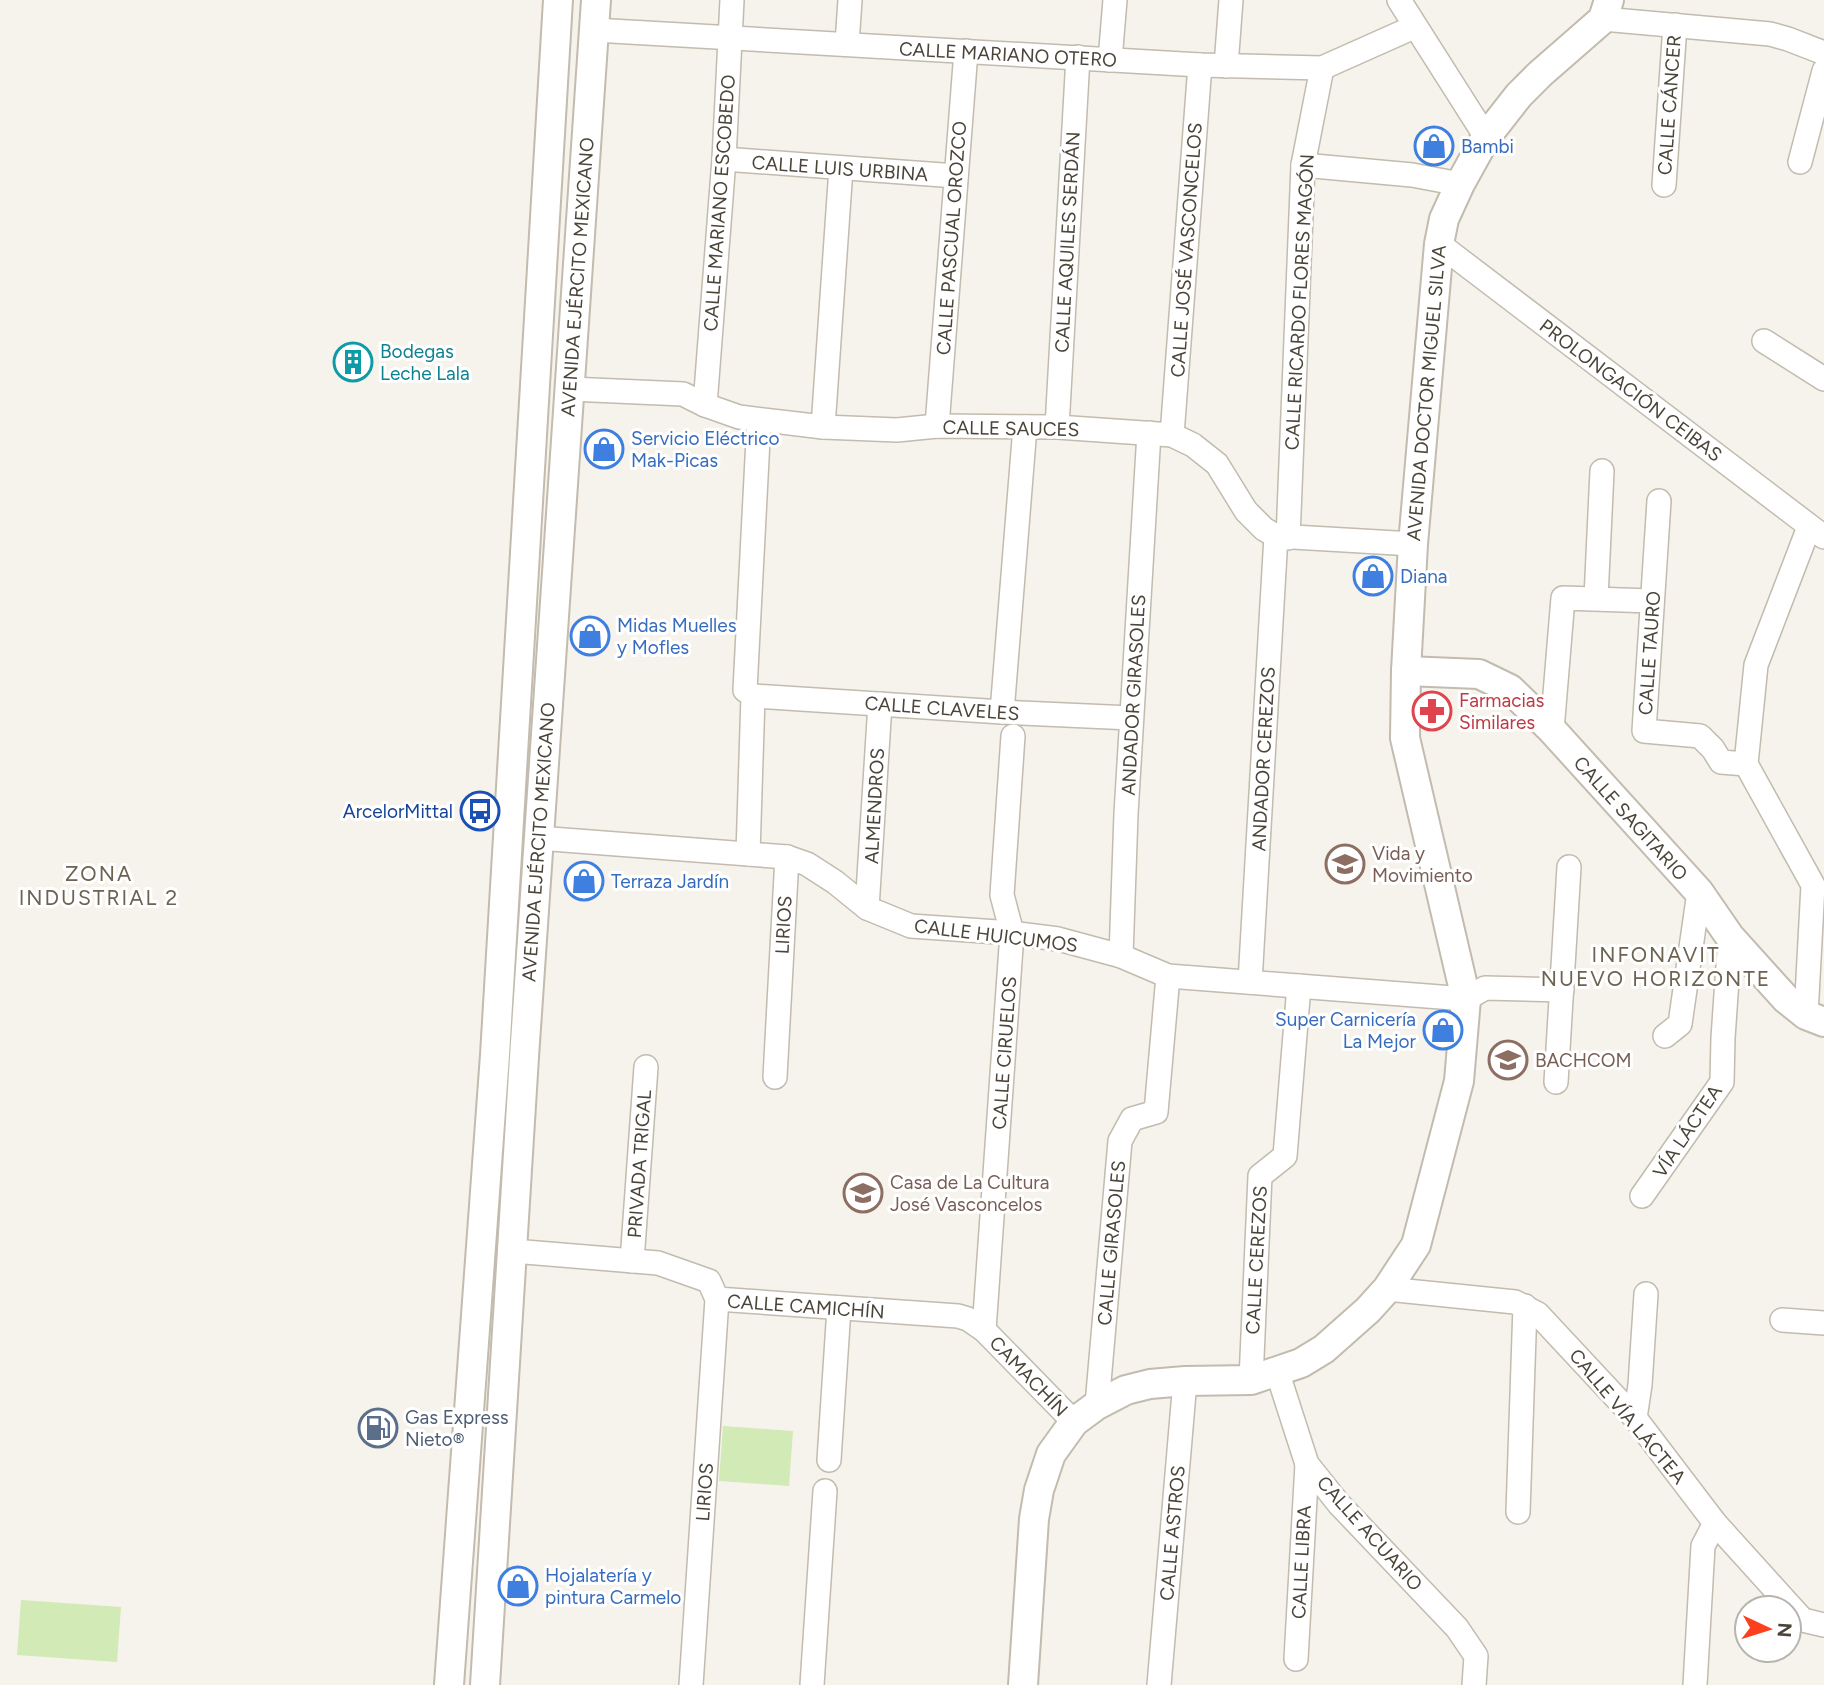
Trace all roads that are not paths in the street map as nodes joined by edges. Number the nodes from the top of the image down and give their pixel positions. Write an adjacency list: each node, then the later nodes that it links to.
1 (558, 0): 27 (street, AVENIDA EJÉRCITO MEXICANO)
2 (596, 0): 11 (street, AVENIDA EJÉRCITO MEXICANO)
3 (732, 0): 12 (street, CALLE MARIANO ESCOBEDO)
4 (850, 0): 13 (street)
5 (1115, 0): 17 (street)
6 (1231, 0): 19 (street)
7 (1399, 0): 10 (street)
8 (1606, 9): 9 (street); 22 (street, AVENIDA DOCTOR MIGUEL SILVA)
9 (1675, 25): 15 (street); 31 (street, CALLE CÁNCER)
10 (1414, 27): 20 (street, CALLE MARIANO OTERO); 22 (street)
11 (594, 30): 12 (street, CALLE MARIANO OTERO); 29 (street, AVENIDA EJÉRCITO MEXICANO)
12 (730, 38): 13 (street, CALLE MARIANO OTERO); 23 (street, CALLE MARIANO ESCOBEDO)
13 (847, 44): 14 (street, CALLE MARIANO OTERO)
14 (966, 51): 16 (street, CALLE MARIANO OTERO); 28 (street, CALLE PASCUAL OROZCO)
15 (1824, 53)
16 (1078, 57): 17 (street, CALLE MARIANO OTERO); 41 (street, CALLE AQUILES SERDÁN)
17 (1110, 60): 18 (street, CALLE MARIANO OTERO)
18 (1199, 65): 19 (street, CALLE MARIANO OTERO); 42 (street, CALLE JOSÉ VASCONCELOS)
19 (1226, 66): 20 (street, CALLE MARIANO OTERO)
20 (1322, 68): 25 (street, CALLE RICARDO FLORES MAGÓN)
21 (1824, 71): 24 (street)
22 (1486, 137): 30 (street, AVENIDA DOCTOR MIGUEL SILVA)
23 (724, 159): 26 (street, CALLE LUIS URBINA); 36 (street, CALLE MARIANO ESCOBEDO)
24 (1800, 163)
25 (1303, 165): 30 (street); 46 (street, CALLE RICARDO FLORES MAGÓN)
26 (841, 168): 28 (street, CALLE LUIS URBINA); 39 (street)
27 (549, 176): 29 (street); 50 (street, AVENIDA EJÉRCITO MEXICANO)
28 (956, 176): 38 (street, CALLE PASCUAL OROZCO)
29 (584, 177): 35 (street, AVENIDA EJÉRCITO MEXICANO)
30 (1460, 184): 32 (street, AVENIDA DOCTOR MIGUEL SILVA)
31 (1664, 185)
32 (1439, 244): 45 (street, PROLONGACIÓN CEIBAS); 47 (street, AVENIDA DOCTOR MIGUEL SILVA)
33 (1764, 341): 34 (street)
34 (1824, 379)
35 (570, 389): 36 (street, CALLE SAUCES); 51 (street, AVENIDA EJÉRCITO MEXICANO)
36 (705, 405): 37 (street, CALLE SAUCES)
37 (759, 420): 39 (street, CALLE SAUCES); 53 (street)
38 (937, 426): 39 (street, CALLE SAUCES); 40 (street, CALLE SAUCES)
39 (823, 427)
40 (1025, 427): 41 (street, CALLE SAUCES); 55 (street)
41 (1057, 427): 42 (street, CALLE SAUCES)
42 (1161, 434): 46 (street, CALLE SAUCES); 56 (street, ANDADOR GIRASOLES)
43 (1602, 471): 48 (street)
44 (1659, 501): 49 (street, CALLE TAURO)
45 (1817, 532): 59 (street)
46 (1282, 537): 47 (street); 70 (street, ANDADOR CEREZOS)
47 (1413, 544): 52 (street, AVENIDA DOCTOR MIGUEL SILVA)
48 (1596, 598): 49 (street); 57 (street)
49 (1651, 601): 59 (street, CALLE TAURO)
50 (521, 633): 51 (street); 76 (street, AVENIDA EJÉRCITO MEXICANO)
51 (553, 635): 60 (street, AVENIDA EJÉRCITO MEXICANO)
52 (1406, 671): 57 (street, CALLE SAGITARIO); 73 (street, AVENIDA DOCTOR MIGUEL SILVA)
53 (753, 696): 54 (street, CALLE CLAVELES); 61 (street)
54 (880, 704): 55 (street, CALLE CLAVELES); 65 (street, ALMENDROS)
55 (1002, 712): 56 (street, CALLE CLAVELES)
56 (1131, 718): 68 (street, ANDADOR GIRASOLES)
57 (1552, 730): 64 (street, CALLE SAGITARIO)
58 (1013, 736): 66 (street, CALLE CIRUELOS)
59 (1746, 764): 74 (street)
60 (538, 838): 61 (street, CALLE HUICUMOS); 77 (street, AVENIDA EJÉRCITO MEXICANO)
61 (748, 854): 62 (street, CALLE HUICUMOS)
62 (787, 857): 65 (street, CALLE HUICUMOS); 79 (street, LIRIOS)
63 (1569, 867): 72 (street)
64 (1699, 892): 67 (street, CALLE SAGITARIO); 75 (street)
65 (867, 908): 66 (street, CALLE HUICUMOS)
66 (1012, 933): 68 (street, CALLE HUICUMOS); 91 (street, CALLE CIRUELOS)
67 (1730, 937): 74 (street, CALLE SAGITARIO); 81 (street, VÍA LÁCTEA)
68 (1121, 956): 69 (street, CALLE HUICUMOS)
69 (1168, 976): 70 (street, CALLE HUICUMOS); 94 (street, CALLE GIRASOLES)
70 (1250, 982): 71 (street, CALLE HUICUMOS)
71 (1298, 986): 73 (street, CALLE HUICUMOS); 92 (street, CALLE CEREZOS)
72 (1562, 989): 73 (street); 80 (street)
73 (1466, 999): 84 (street, AVENIDA DOCTOR MIGUEL SILVA)
74 (1815, 1019)
75 (1665, 1036)
76 (495, 1055): 77 (street); 102 (street, AVENIDA EJÉRCITO MEXICANO)
77 (524, 1058): 82 (street, AVENIDA EJÉRCITO MEXICANO)
78 (646, 1067): 83 (street, PRIVADA TRIGAL)
79 (775, 1077)
80 (1556, 1082)
81 (1642, 1196)
82 (513, 1251): 83 (street, CALLE CAMICHÍN); 103 (street, AVENIDA EJÉRCITO MEXICANO)
83 (632, 1261): 86 (street, CALLE CAMICHÍN)
84 (1387, 1289): 87 (street, CALLE VÍA LÁCTEA); 92 (street, AVENIDA DOCTOR MIGUEL SILVA)
85 (1646, 1294): 95 (street)
86 (717, 1299): 88 (street, CALLE CAMICHÍN); 108 (street, LIRIOS)
87 (1525, 1306): 95 (street, CALLE VÍA LÁCTEA); 100 (street)
88 (839, 1308): 91 (street, CALLE CAMICHÍN); 97 (street)
89 (1782, 1320): 90 (street)
90 (1824, 1323)
91 (984, 1330): 96 (street, CAMACHÍN)
92 (1264, 1376): 93 (street, AVENIDA DOCTOR MIGUEL SILVA); 98 (street, CALLE ACUARIO)
93 (1185, 1381): 94 (street, AVENIDA DOCTOR MIGUEL SILVA); 111 (street, CALLE ASTROS)
94 (1097, 1405): 96 (street, AVENIDA DOCTOR MIGUEL SILVA)
95 (1635, 1418): 101 (street, CALLE VÍA LÁCTEA)
96 (1074, 1422): 110 (street, AVENIDA DOCTOR MIGUEL SILVA)
97 (829, 1460)
98 (1307, 1464): 105 (street, CALLE LIBRA); 112 (street, CALLE ACUARIO)
99 (825, 1491): 109 (street)
100 (1518, 1513)
101 (1715, 1523): 104 (street, CALLE VÍA LÁCTEA); 113 (street)
102 (460, 1530): 103 (street); 106 (street, AVENIDA EJÉRCITO MEXICANO)
103 (494, 1533): 107 (street, AVENIDA EJÉRCITO MEXICANO)
104 (1824, 1625)
105 (1296, 1659)
106 (449, 1685)
107 (485, 1685)
108 (691, 1685)
109 (812, 1685)
110 (1023, 1685)
111 (1158, 1685)
112 (1474, 1685)
113 (1695, 1685)

